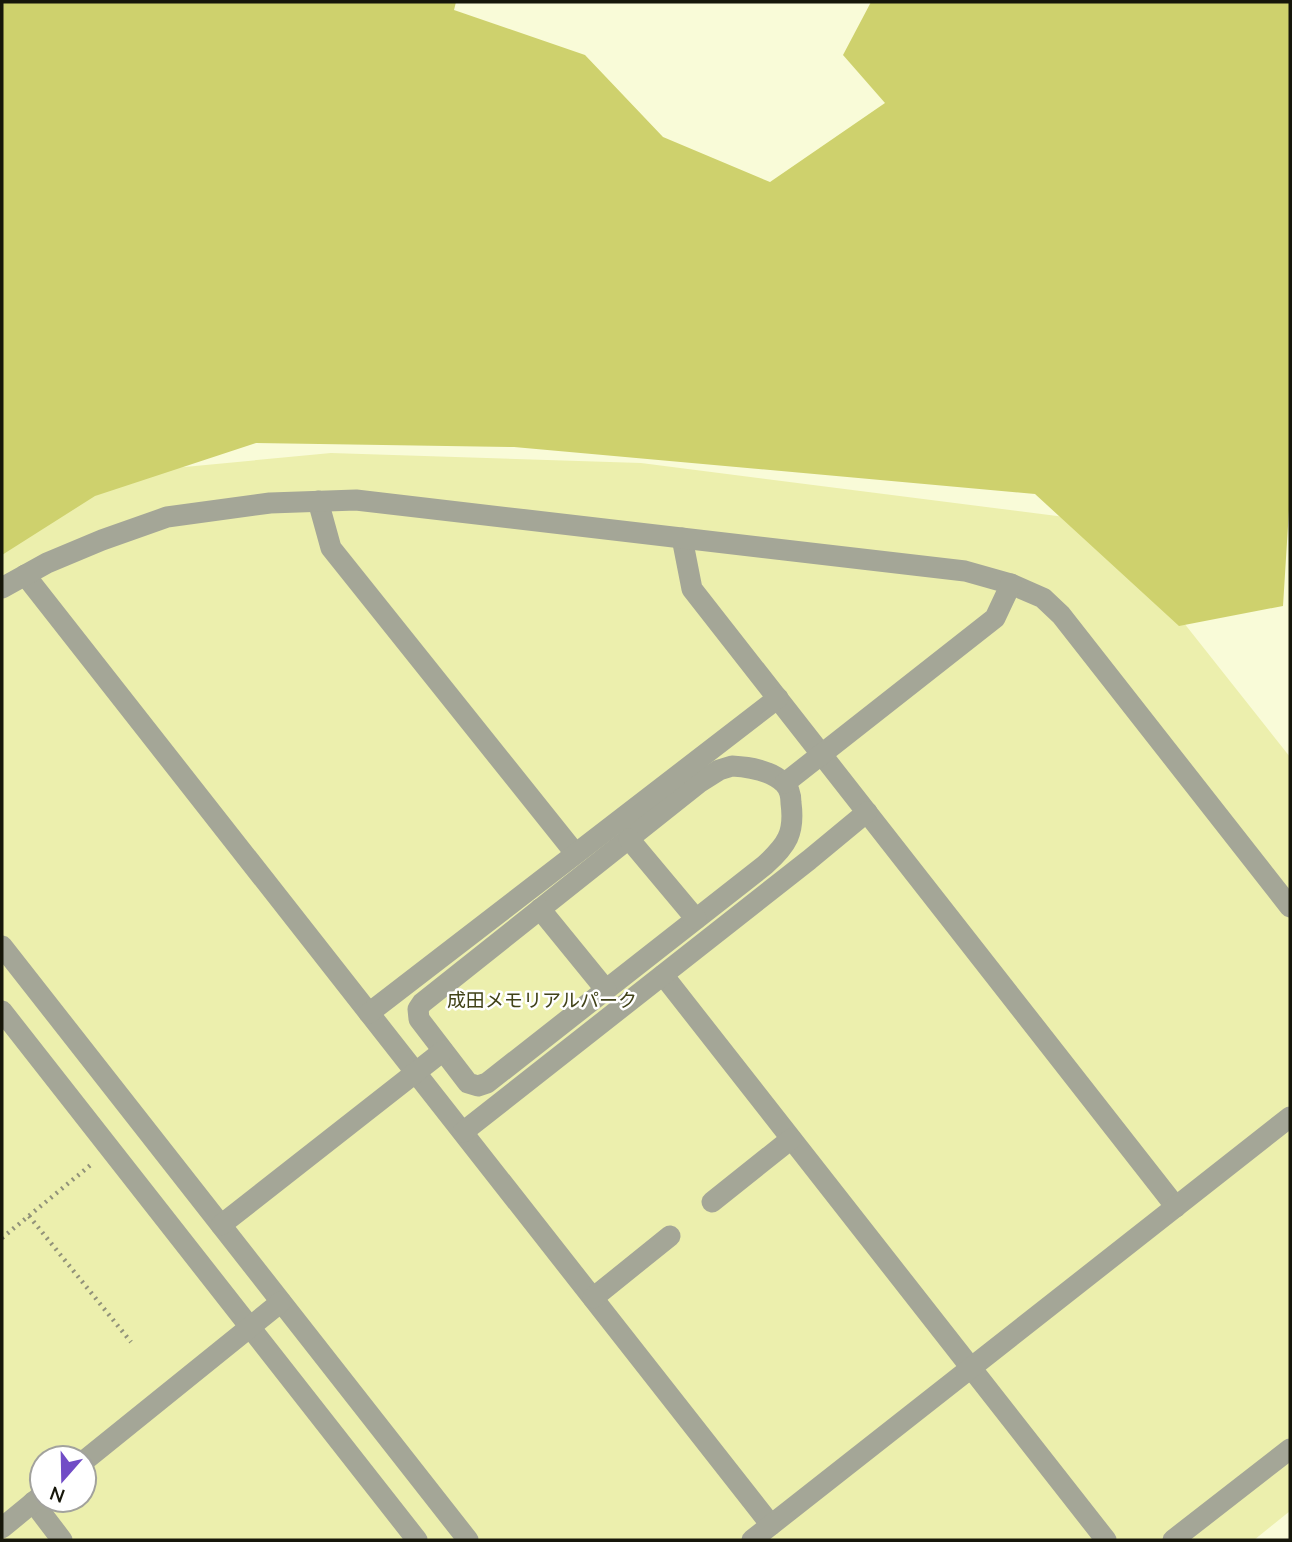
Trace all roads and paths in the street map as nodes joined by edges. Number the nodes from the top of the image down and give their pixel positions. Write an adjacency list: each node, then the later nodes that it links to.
1 (318, 501): 2 (street); 3 (street); 11 (street)
2 (682, 538): 4 (street); 6 (street)
3 (25, 575): 5 (street); 19 (street)
4 (1010, 584): 7 (street); 12 (street)
5 (2, 588)
6 (778, 698): 7 (street); 11 (street)
7 (822, 755): 8 (street); 9 (street)
8 (785, 783): 10 (street); 14 (street)
9 (867, 812): 16 (street); 27 (street)
10 (629, 839): 13 (street); 14 (street)
11 (575, 853): 19 (street)
12 (1290, 907)
13 (540, 909): 17 (street); 20 (street)
14 (696, 919): 17 (street)
15 (2, 946): 29 (street)
16 (663, 975): 23 (street); 24 (street)
17 (606, 990): 20 (street)
18 (2, 1011): 34 (street)
19 (369, 1013): 21 (street)
20 (443, 1051): 21 (street)
21 (415, 1073): 23 (street); 29 (street)
22 (1290, 1117): 27 (street)
23 (463, 1132): 32 (street)
24 (791, 1139): 26 (street); 36 (street)
25 (99, 1158): 28 (path)
26 (712, 1202)
27 (1176, 1207): 36 (street)
28 (29, 1216): 30 (path); 35 (path)
29 (221, 1225): 33 (street)
30 (3, 1235)
31 (670, 1236): 32 (street)
32 (593, 1298): 41 (street)
33 (281, 1303): 34 (street); 45 (street)
34 (250, 1327): 38 (street); 44 (street)
35 (131, 1342)
36 (971, 1368): 41 (street); 47 (street)
37 (1290, 1449): 48 (street)
38 (98, 1450)
39 (28, 1506): 42 (street)
40 (46, 1514): 43 (street)
41 (771, 1525): 46 (street)
42 (2, 1528)
43 (62, 1540)
44 (417, 1540)
45 (468, 1540)
46 (752, 1540)
47 (1106, 1540)
48 (1173, 1540)

